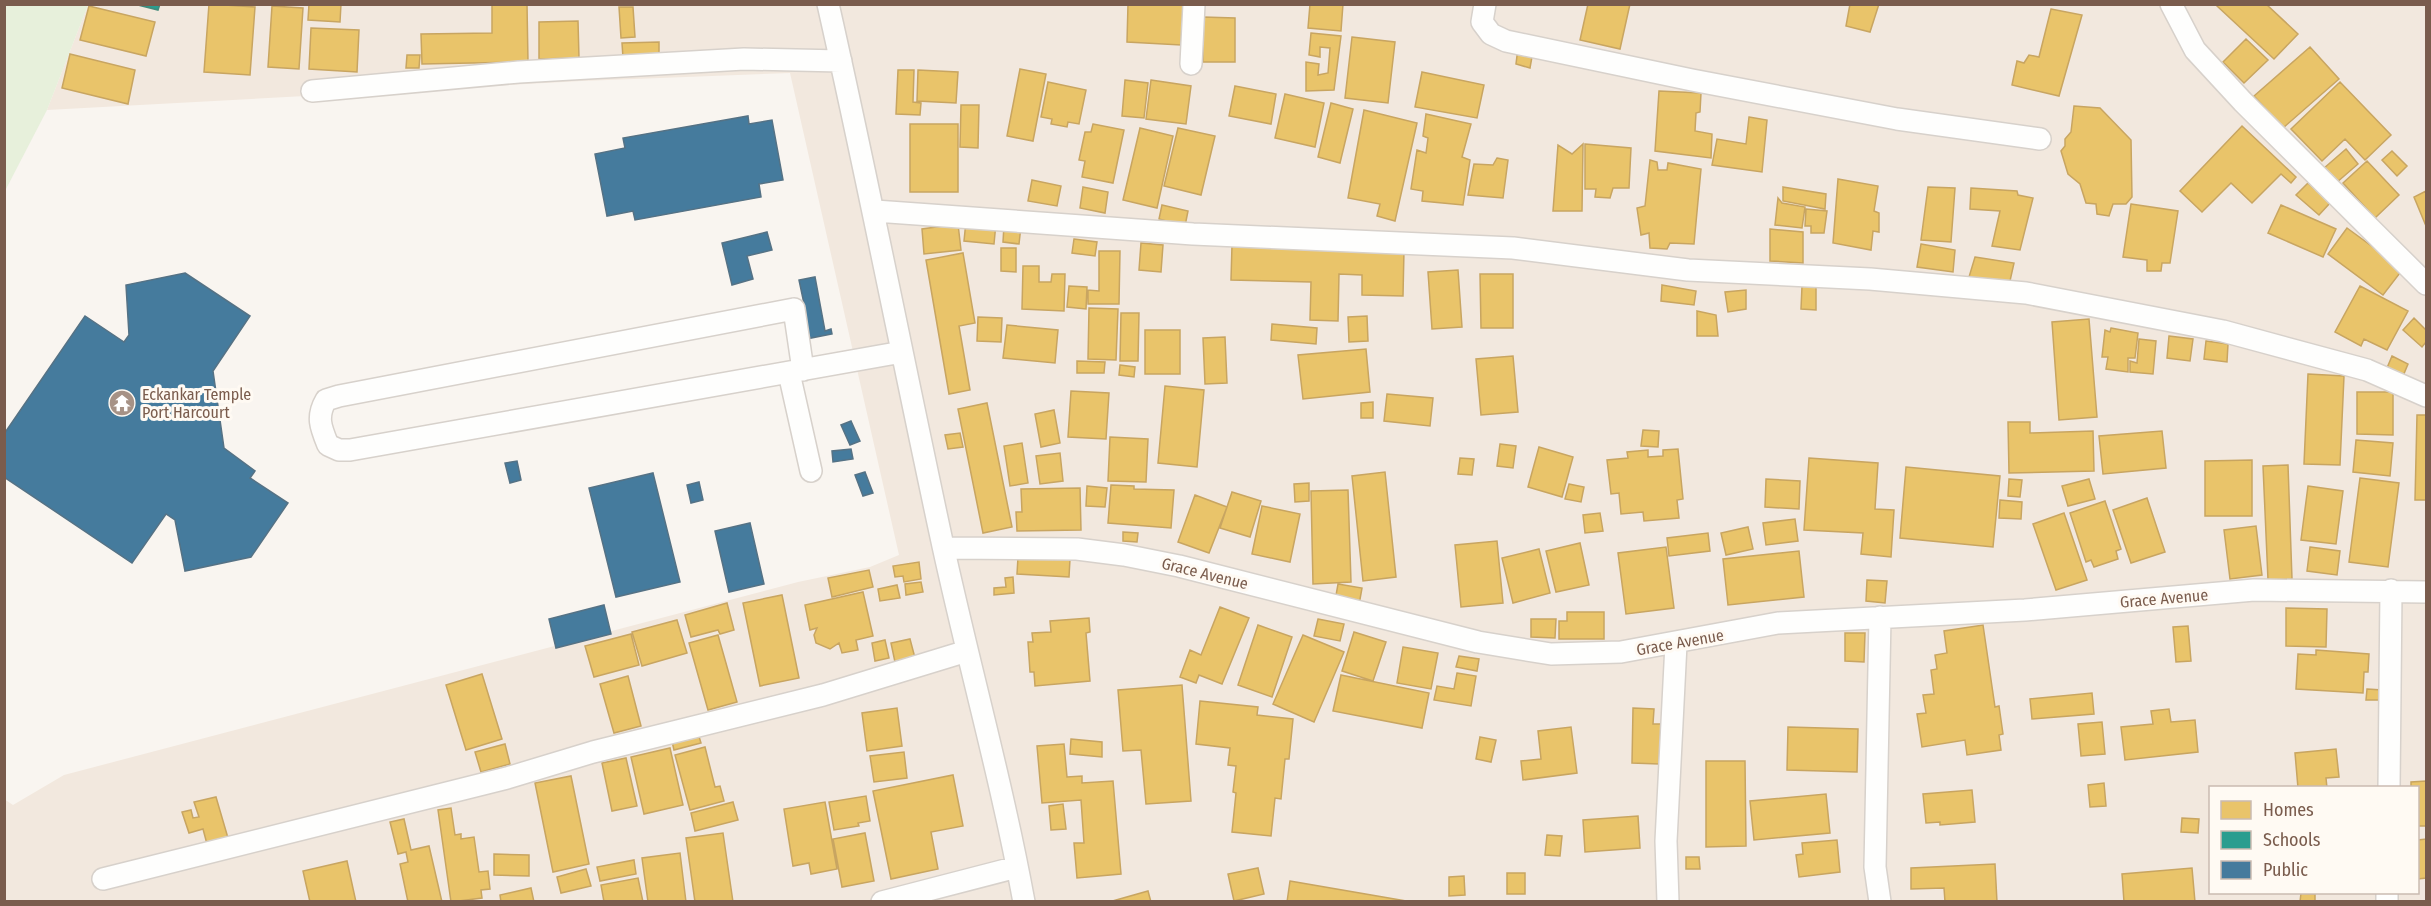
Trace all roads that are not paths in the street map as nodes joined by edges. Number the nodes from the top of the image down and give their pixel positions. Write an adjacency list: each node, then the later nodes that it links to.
1 (828, 4): 5 (street)
2 (1194, 4): 6 (street)
3 (1485, 4): 8 (street)
4 (2171, 4): 10 (street)
5 (841, 61): 7 (street); 9 (street)
6 (1191, 64)
7 (312, 91)
8 (2040, 139)
9 (875, 211): 11 (street); 13 (street)
10 (2427, 284)
11 (902, 352): 12 (street); 15 (street)
12 (796, 371): 12 (street); 14 (street)
13 (2427, 396)
14 (811, 471)
15 (944, 548): 19 (street, Grace Avenue); 20 (street)
16 (2391, 590): 17 (street, Grace Avenue); 18 (street, Grace Avenue); 21 (street)
17 (2427, 592)
18 (1880, 617): 19 (street, Grace Avenue); 27 (street)
19 (1676, 644): 26 (street)
20 (967, 651): 22 (street); 23 (street)
21 (2389, 786)
22 (1017, 867): 24 (street); 25 (street)
23 (103, 879)
24 (882, 902)
25 (1024, 902)
26 (1668, 902)
27 (1880, 902)

